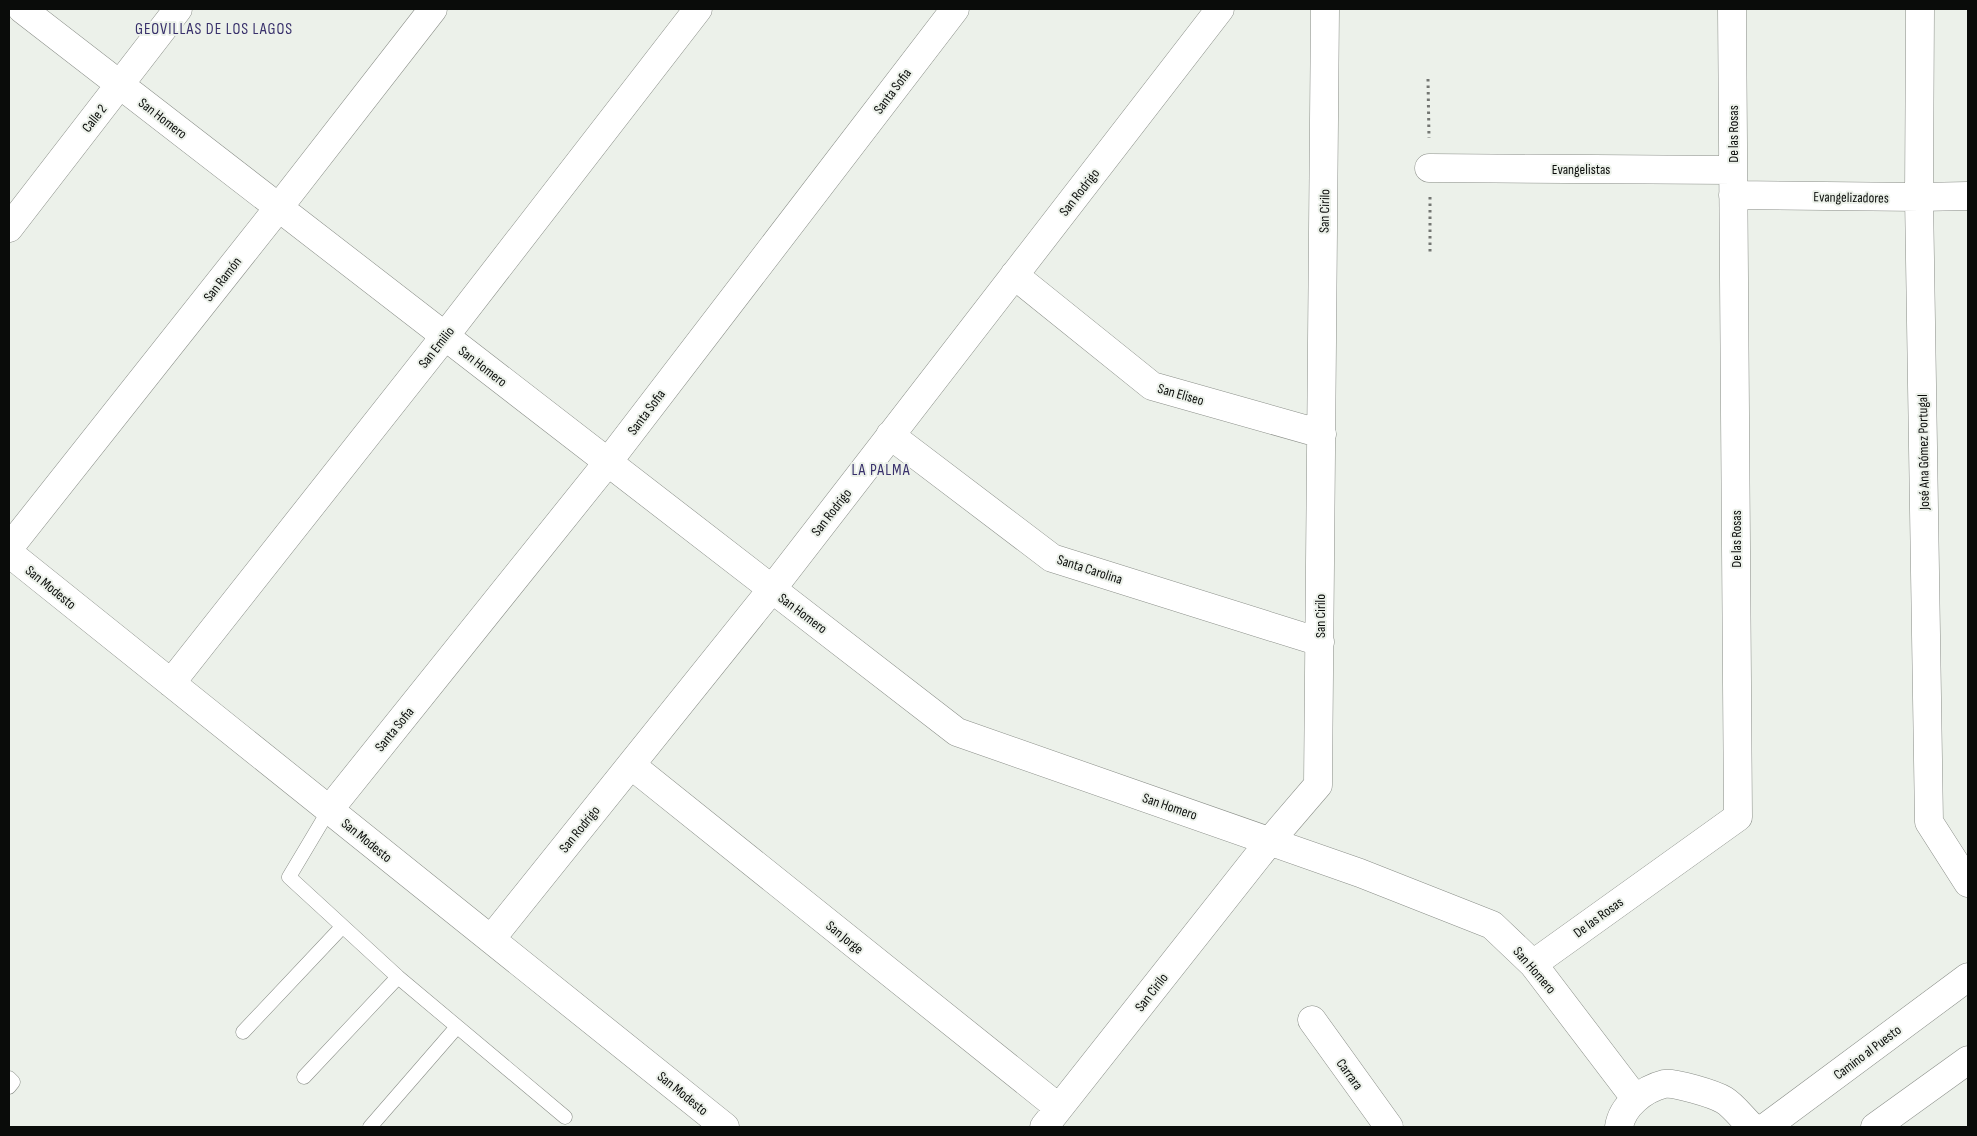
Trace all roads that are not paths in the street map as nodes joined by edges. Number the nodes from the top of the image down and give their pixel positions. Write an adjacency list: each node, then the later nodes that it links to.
1 (22, 9): 10 (street, San Homero)
2 (178, 9): 10 (street, Calle 2)
3 (433, 9): 15 (street, San Ramón)
4 (698, 9): 18 (street, San Emilio)
5 (955, 9): 21 (street, Santa Sofia)
6 (1220, 9): 17 (street, San Rodrigo)
7 (1732, 9): 12 (street, De las Rosas)
8 (1920, 9): 14 (street, José Ana Gómez Portugal)
9 (1320, 12): 19 (street, San Cirilo)
10 (120, 84): 15 (street, San Homero); 16 (street, Calle 2)
11 (1430, 168): 12 (street, Evangelistas)
12 (1733, 182): 14 (street, Evangelizadores); 33 (street, De las Rosas)
13 (1968, 196): 14 (street, Evangelizadores)
14 (1920, 197): 30 (street, José Ana Gómez Portugal)
15 (279, 208): 18 (street, San Homero); 22 (street, San Ramón)
16 (9, 228)
17 (1014, 275): 19 (street, San Eliseo); 20 (street, San Rodrigo)
18 (445, 336): 21 (street, San Homero); 26 (street, San Emilio)
19 (1322, 434): 25 (street, San Cirilo)
20 (890, 436): 24 (street, San Rodrigo); 25 (street, Santa Carolina)
21 (608, 462): 24 (street, San Homero); 28 (street, Santa Sofia)
22 (9, 548)
23 (9, 553): 26 (street, San Modesto)
24 (772, 589): 27 (street, San Rodrigo); 29 (street, San Homero)
25 (1320, 642): 29 (street, San Cirilo)
26 (171, 682): 28 (street, San Modesto)
27 (631, 766): 32 (street, San Rodrigo); 45 (street, San Jorge)
28 (329, 810): 31 (lane); 32 (street, San Modesto)
29 (1270, 841): 33 (street, San Homero); 45 (street, San Cirilo)
30 (1968, 883)
31 (342, 926): 34 (lane); 38 (lane)
32 (491, 939): 47 (street, San Modesto)
33 (1533, 964): 43 (street, San Homero)
34 (398, 977): 37 (lane); 40 (lane)
35 (1968, 978): 51 (street, Camino al Puesto)
36 (1312, 1020): 48 (street, Carrara)
37 (456, 1028): 44 (lane); 46 (lane)
38 (243, 1032)
39 (1968, 1060): 52 (street)
40 (304, 1077)
41 (9, 1078): 42 (lane)
42 (9, 1088)
43 (1636, 1098): 49 (street); 50 (street)
44 (565, 1117)
45 (1052, 1118)
46 (370, 1127)
47 (726, 1127)
48 (1389, 1127)
49 (1619, 1127)
50 (1752, 1127)
51 (1766, 1127)
52 (1875, 1127)

